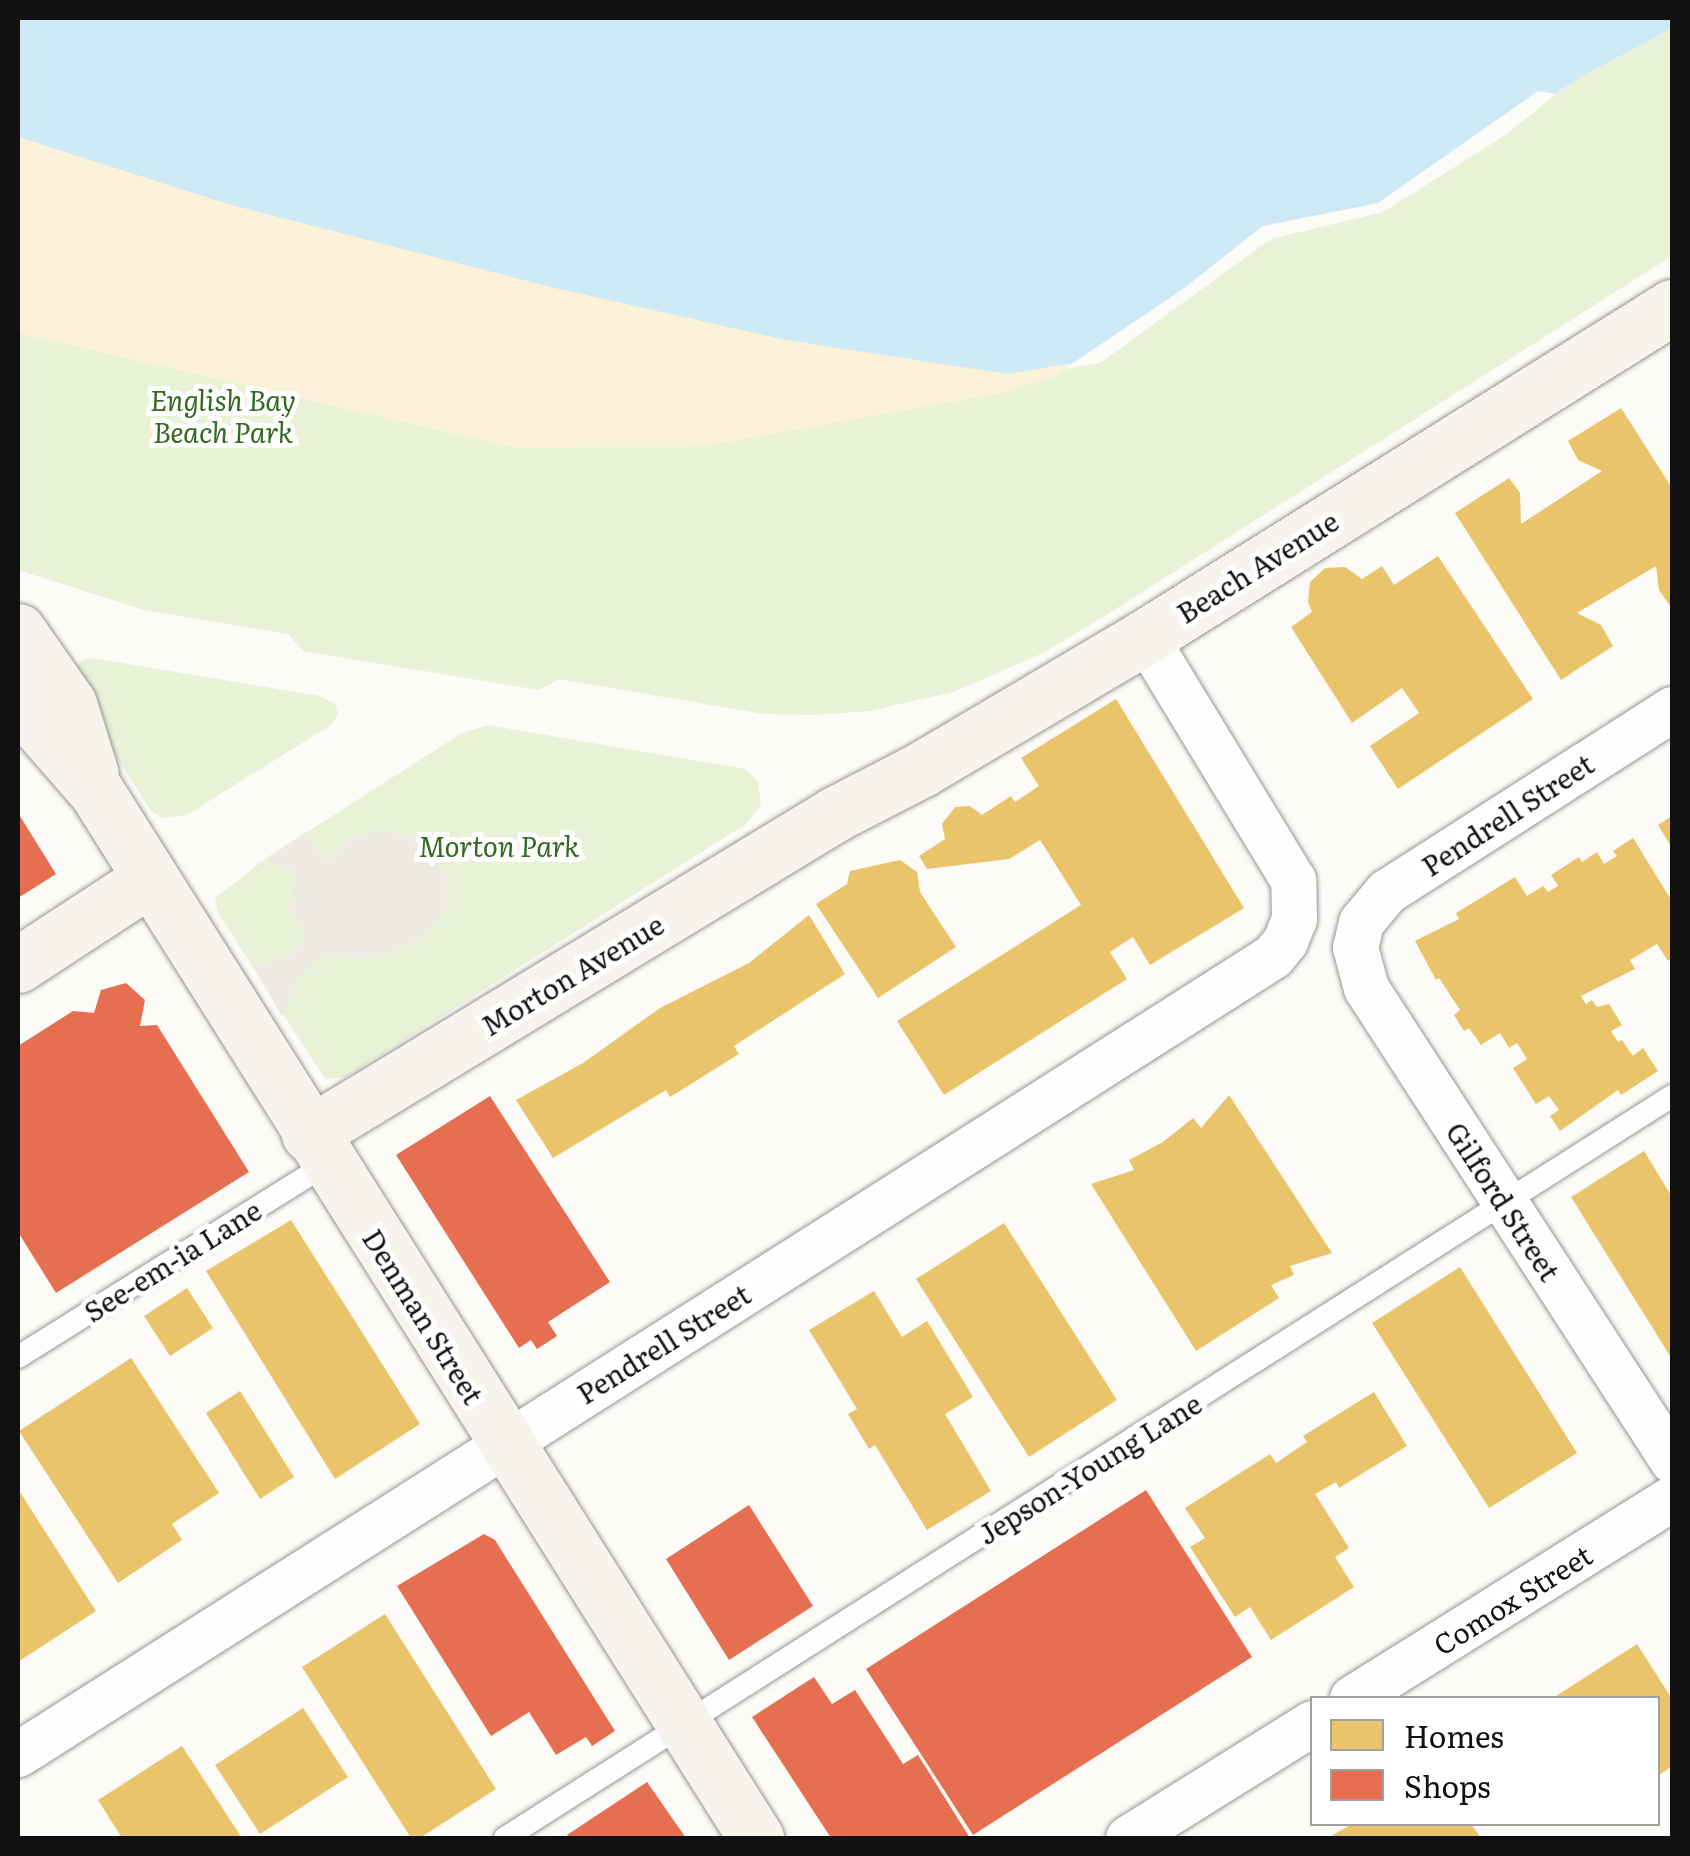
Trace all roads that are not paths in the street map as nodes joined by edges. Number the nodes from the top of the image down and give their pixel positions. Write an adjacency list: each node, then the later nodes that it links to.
1 (1672, 308): 3 (street, Beach Avenue)
2 (18, 631): 6 (street, Denman Street)
3 (1144, 637): 7 (street, Beach Avenue); 15 (street, Pendrell Street)
4 (18, 702): 6 (street, Denman Street)
5 (1672, 709): 9 (street, Pendrell Street)
6 (96, 791): 8 (street, Denman Street)
7 (835, 814): 12 (street, Morton Avenue)
8 (148, 880): 10 (street); 12 (street, Denman Street)
9 (1357, 934): 13 (street, Gilford Street)
10 (18, 966)
11 (1672, 1096): 13 (lane, Jepson-Young Lane)
12 (318, 1149): 14 (lane, See-em-ia Lane); 15 (street, Denman Street)
13 (1504, 1203): 16 (street, Gilford Street); 20 (lane, Jepson-Young Lane)
14 (18, 1356)
15 (505, 1443): 20 (street, Denman Street); 21 (street, Pendrell Street)
16 (1672, 1460)
17 (1672, 1498): 18 (street, Comox Street)
18 (1355, 1696)
19 (1310, 1724): 24 (street)
20 (684, 1726): 22 (lane, Jepson-Young Lane); 23 (street, Denman Street)
21 (18, 1754)
22 (505, 1838)
23 (756, 1838)
24 (1128, 1838)

